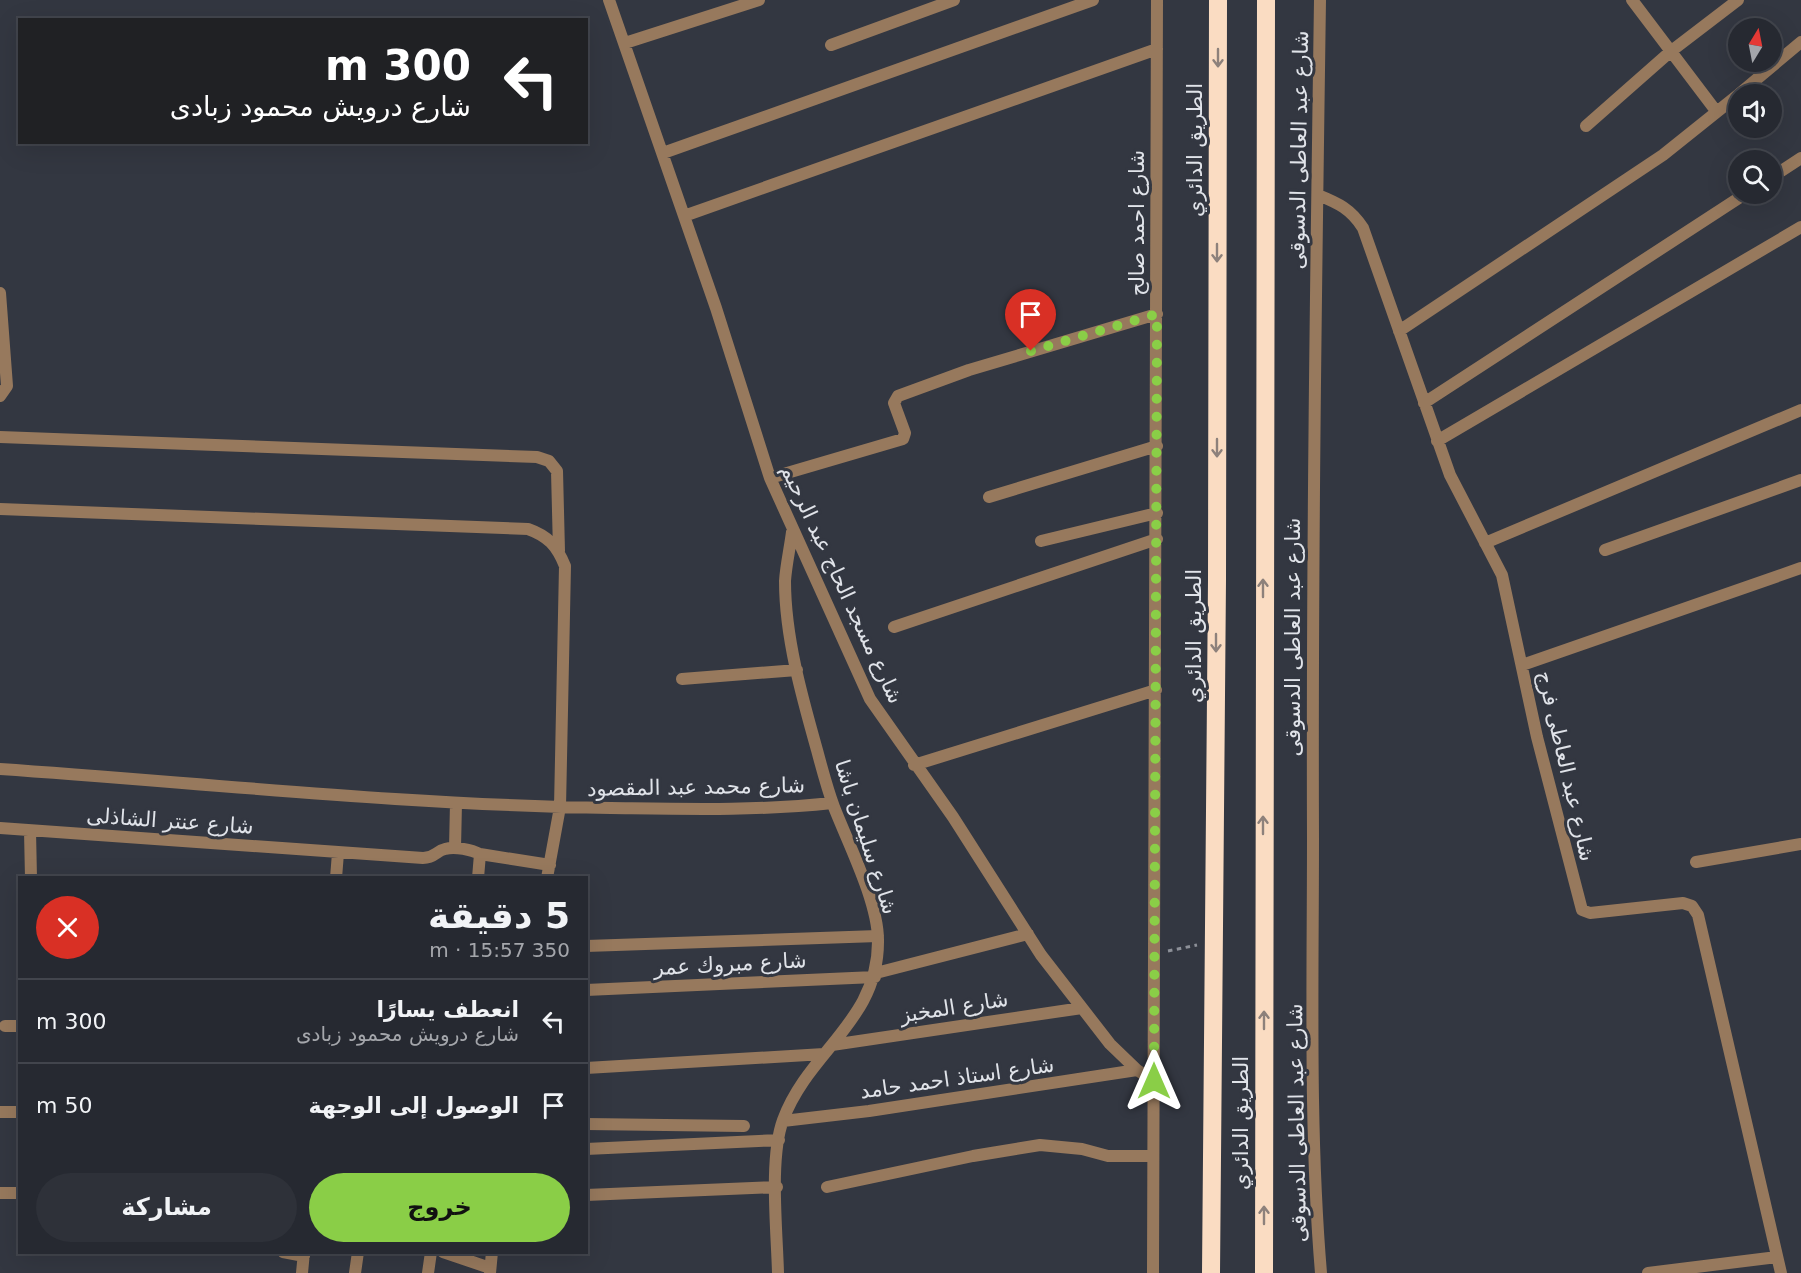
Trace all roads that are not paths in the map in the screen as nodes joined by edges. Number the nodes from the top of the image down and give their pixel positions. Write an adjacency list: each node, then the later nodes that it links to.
1 (609, 0): 12 (street, شارع مسجد الحاج عبد الرحيم)
2 (759, 0): 12 (street)
3 (954, 0): 13 (street)
4 (1094, 0): 20 (street)
5 (1157, 0): 14 (street, شارع احمد صالح)
6 (1218, 0): 107 (highway, الطريق الدائري, one-way to 107)
7 (1266, 0): 108 (highway, الطريق الدائري, one-way to 7)
8 (1320, 0): 23 (street, شارع عبد العاطى الدسوقى)
9 (1632, 0): 15 (street)
10 (1738, 0): 15 (street)
11 (1801, 42): 16 (street)
12 (625, 43): 20 (street, شارع مسجد الحاج عبد الرحيم)
13 (831, 45)
14 (1157, 49): 25 (street); 28 (street, شارع احمد صالح)
15 (1670, 52): 18 (street); 19 (street)
16 (1752, 84)
17 (1728, 103): 18 (street)
18 (1716, 111): 30 (street)
19 (1586, 126)
20 (663, 153): 25 (street, شارع مسجد الحاج عبد الرحيم)
21 (1801, 159): 22 (street)
22 (1782, 171)
23 (1318, 195): 30 (street, شارع عبد العاطى فرج); 109 (street, شارع عبد العاطى الدسوقى)
24 (1730, 204): 32 (street)
25 (684, 216): 37 (street, شارع مسجد الحاج عبد الرحيم)
26 (1801, 227): 35 (street)
27 (0, 293): 29 (street)
28 (1157, 314): 36 (street, شارع احمد صالح); 37 (street)
29 (1, 321): 31 (street)
30 (1399, 331): 32 (street, شارع عبد العاطى فرج)
31 (0, 396)
32 (1424, 403): 35 (street, شارع عبد العاطى فرج)
33 (1801, 410): 45 (street)
34 (0, 437): 47 (street)
35 (1437, 441): 45 (street, شارع عبد العاطى فرج)
36 (1157, 446): 39 (street); 41 (street, شارع احمد صالح)
37 (770, 478): 42 (street, شارع مسجد الحاج عبد الرحيم)
38 (1801, 480): 46 (street)
39 (989, 497)
40 (0, 509): 47 (street)
41 (1157, 513): 43 (street, شارع احمد صالح); 44 (street)
42 (792, 532): 51 (street, شارع سليمان باشا); 54 (street, شارع مسجد الحاج عبد الرحيم)
43 (1157, 539): 49 (street); 53 (street, شارع احمد صالح)
44 (1041, 542)
45 (1485, 543): 50 (street, شارع عبد العاطى فرج)
46 (1605, 550)
47 (559, 551): 58 (street)
48 (1801, 568): 50 (street)
49 (894, 627)
50 (1522, 665): 100 (street, شارع عبد العاطى فرج)
51 (797, 670): 52 (street); 57 (street, شارع سليمان باشا)
52 (682, 679)
53 (1156, 690): 54 (street); 81 (street, شارع احمد صالح)
54 (914, 765): 70 (street, شارع مسجد الحاج عبد الرحيم)
55 (0, 770): 56 (street, شارع محمد عبد المقصود)
56 (456, 803): 58 (street, شارع محمد عبد المقصود); 62 (street)
57 (832, 803): 58 (street, شارع محمد عبد المقصود); 71 (street, شارع سليمان باشا)
58 (560, 807): 66 (street)
59 (0, 828): 60 (street, شارع عنتر الشاذلى)
60 (30, 831): 63 (street, شارع عنتر الشاذلى); 67 (street)
61 (1801, 844): 65 (street)
62 (455, 848): 63 (street, شارع عنتر الشاذلى); 64 (street)
63 (338, 853): 68 (street)
64 (480, 854): 66 (street); 69 (street)
65 (1696, 862)
66 (549, 871)
67 (32, 876)
68 (336, 876)
69 (478, 876)
70 (1028, 934): 73 (street, شارع مبروك عمر); 75 (street, شارع مسجد الحاج عبد الرحيم)
71 (878, 936): 72 (street); 73 (street, شارع سليمان باشا)
72 (588, 946)
73 (875, 975): 74 (street, شارع مبروك عمر); 78 (street, شارع سليمان باشا)
74 (588, 990)
75 (1082, 1008): 78 (street, شارع المخبز); 80 (street, شارع مسجد الحاج عبد الرحيم)
76 (5, 1026): 77 (street)
77 (18, 1026)
78 (828, 1050): 79 (street, شارع المخبز); 84 (street, شارع سليمان باشا)
79 (588, 1068)
80 (1137, 1070): 81 (street, شارع مسجد الحاج عبد الرحيم); 84 (street, شارع استاذ احمد حامد)
81 (1154, 1081): 89 (street, شارع احمد صالح)
82 (0, 1112): 83 (street)
83 (18, 1112)
84 (783, 1121): 87 (street, شارع سليمان باشا)
85 (588, 1124): 86 (street)
86 (744, 1126)
87 (779, 1140): 88 (street); 90 (street, شارع سليمان باشا)
88 (588, 1149)
89 (1154, 1156): 91 (street); 106 (street, شارع احمد صالح)
90 (777, 1187): 94 (street); 105 (street, شارع سليمان باشا)
91 (827, 1187)
92 (0, 1193): 93 (street)
93 (18, 1193)
94 (588, 1195)
95 (304, 1254): 102 (street)
96 (358, 1254): 103 (street)
97 (430, 1254): 104 (street)
98 (448, 1254): 101 (street)
99 (492, 1254): 101 (street)
100 (1777, 1257): 110 (street); 111 (street, شارع عبد العاطى فرج)
101 (490, 1270)
102 (302, 1273)
103 (355, 1273)
104 (428, 1273)
105 (778, 1273)
106 (1153, 1273)
107 (1211, 1273)
108 (1264, 1273)
109 (1321, 1273)
110 (1648, 1273)
111 (1781, 1273)

